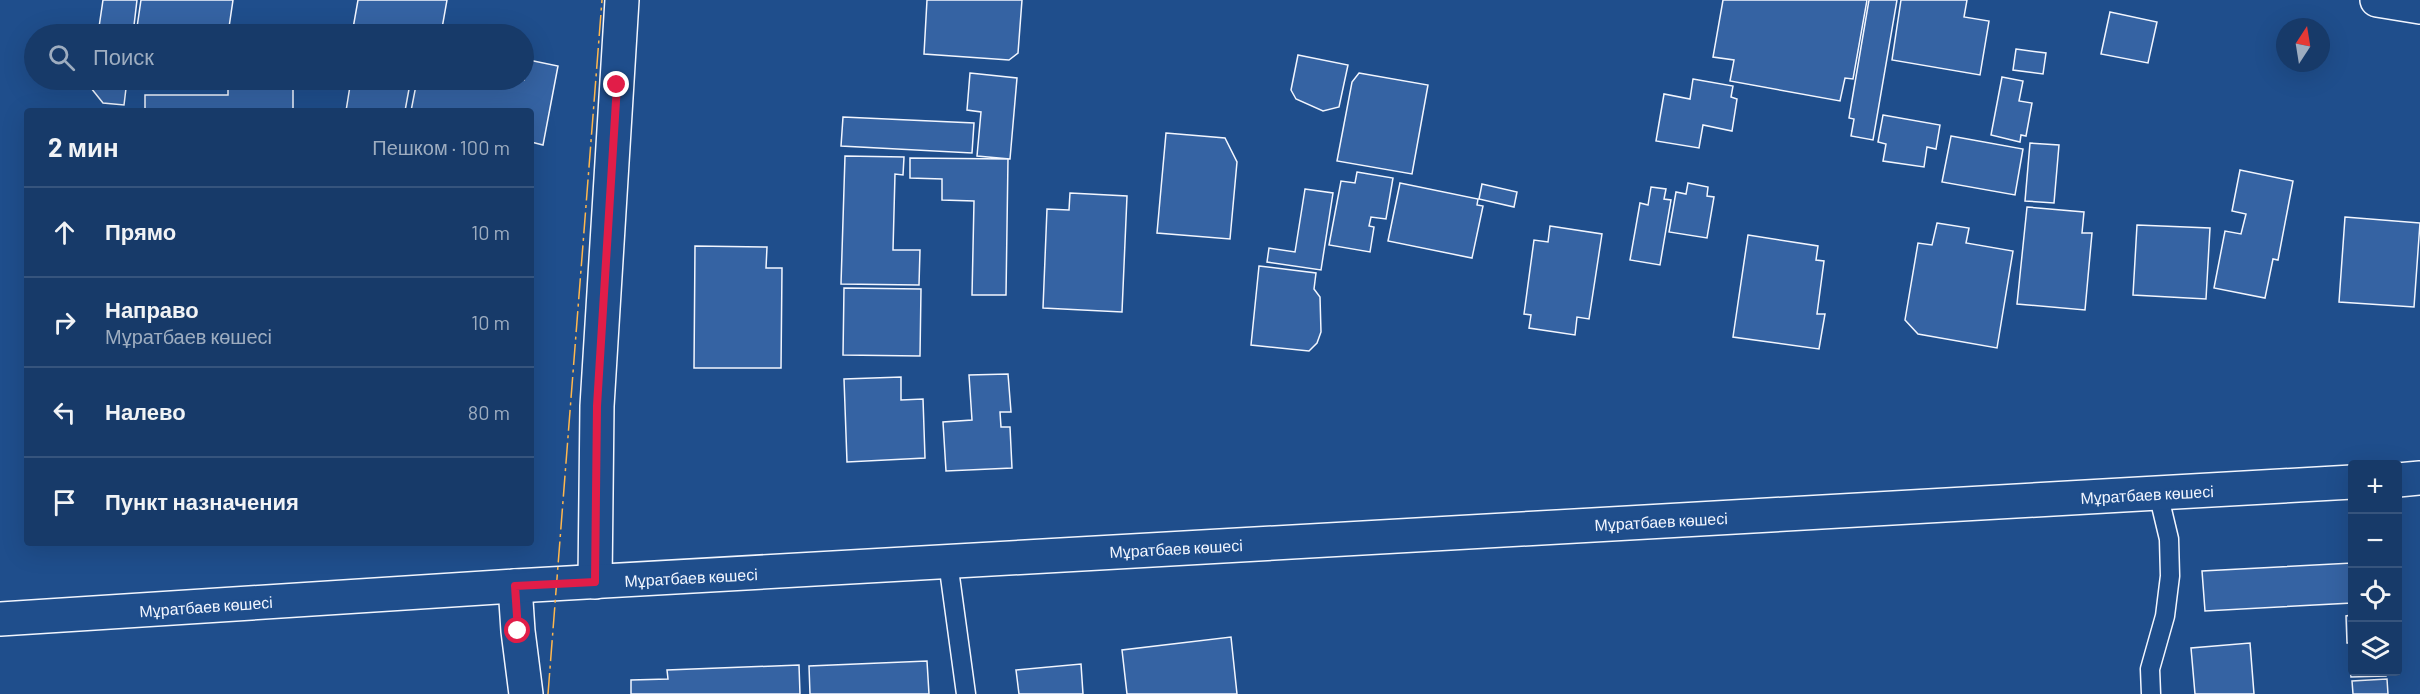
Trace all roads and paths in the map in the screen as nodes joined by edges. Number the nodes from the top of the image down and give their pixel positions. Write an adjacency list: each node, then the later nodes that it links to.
1 (622, 0): 9 (street)
2 (2377, 0): 3 (street)
3 (2420, 7)
4 (2420, 478): 5 (street)
5 (2402, 480)
6 (2348, 482): 7 (street, Мұратбаев көшесі)
7 (2158, 493): 8 (street, Мұратбаев көшесі); 14 (lane)
8 (948, 562): 9 (street, Мұратбаев көшесі); 13 (lane)
9 (595, 582): 10 (street, Мұратбаев көшесі)
10 (515, 586): 11 (street, Мұратбаев көшесі); 12 (street)
11 (0, 619)
12 (526, 694)
13 (966, 694)
14 (2151, 694)

